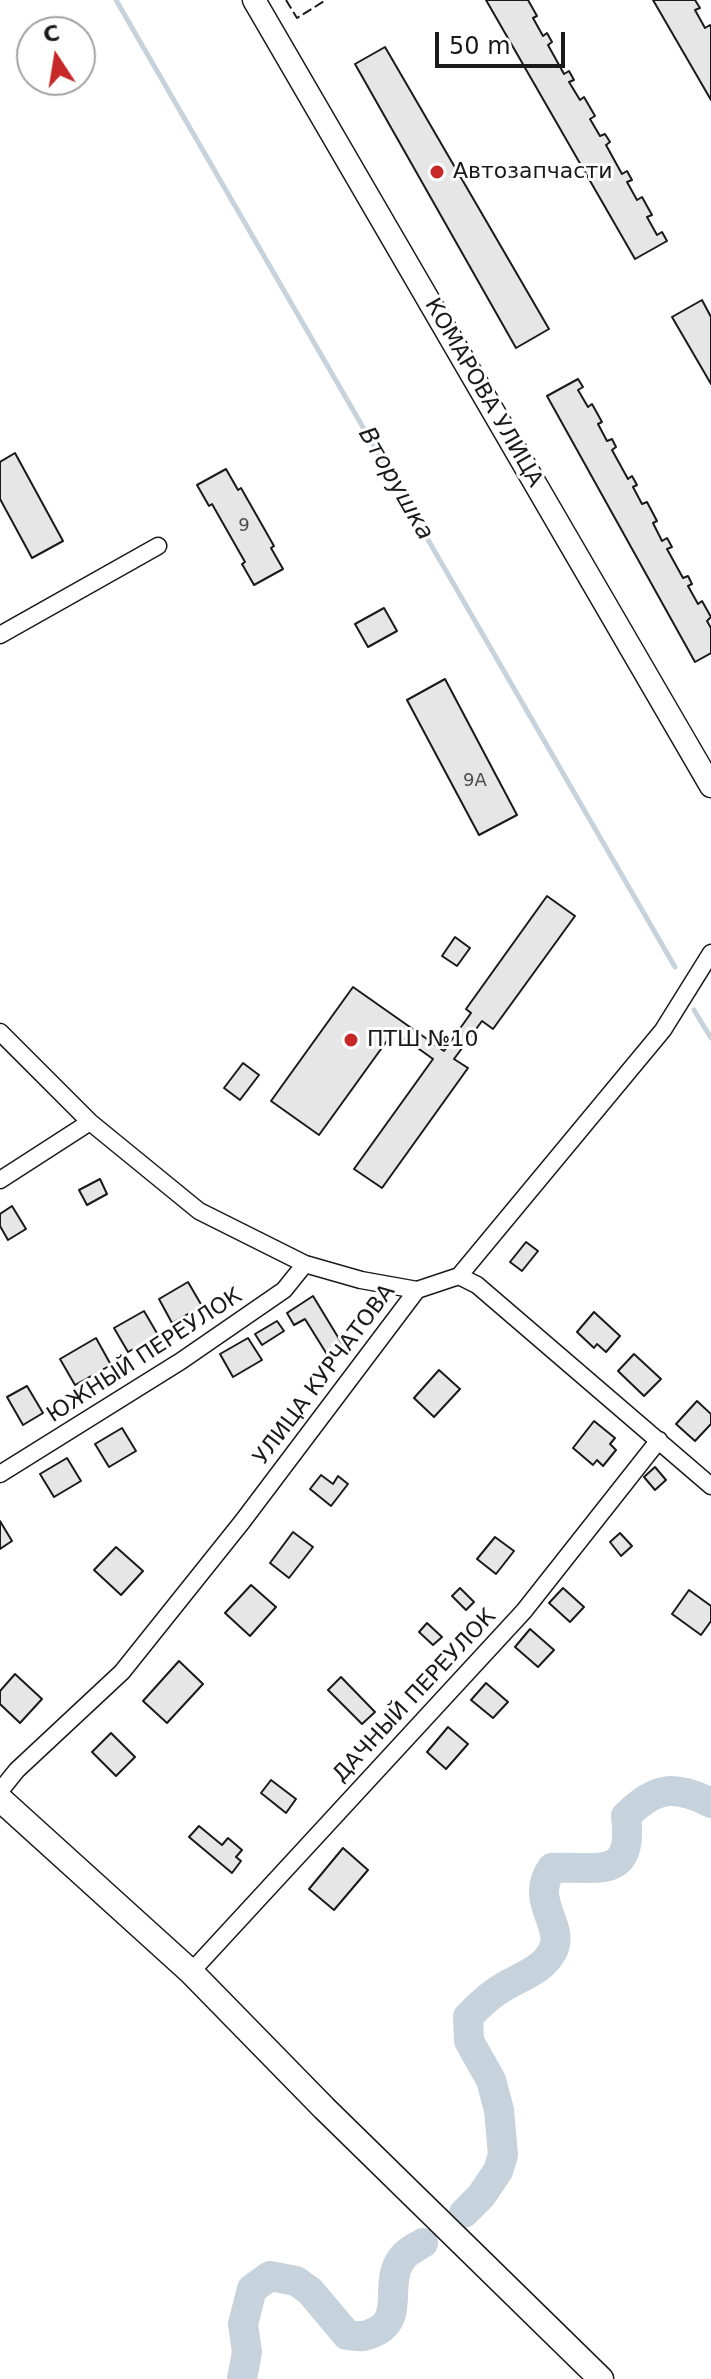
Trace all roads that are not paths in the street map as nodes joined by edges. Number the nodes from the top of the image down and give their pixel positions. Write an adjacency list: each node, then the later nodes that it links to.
1 (254, 0): 4 (street, КОМАРОВА УЛИЦА)
2 (158, 546): 3 (street)
3 (0, 635)
4 (711, 786)
5 (711, 953): 10 (street)
6 (0, 1032): 7 (street)
7 (90, 1122): 8 (street); 9 (street)
8 (0, 1180)
9 (305, 1264): 11 (street); 13 (street, ЮЖНЫЙ ПЕРЕУЛОК)
10 (459, 1276): 11 (street, УЛИЦА КУРЧАТОВА); 12 (street)
11 (417, 1290): 15 (street, УЛИЦА КУРЧАТОВА)
12 (659, 1440): 14 (street); 17 (street, ДАЧНЫЙ ПЕРЕУЛОК)
13 (0, 1474)
14 (711, 1486)
15 (0, 1791)
16 (0, 1799): 17 (main road)
17 (191, 1972): 18 (main road)
18 (601, 2379)

